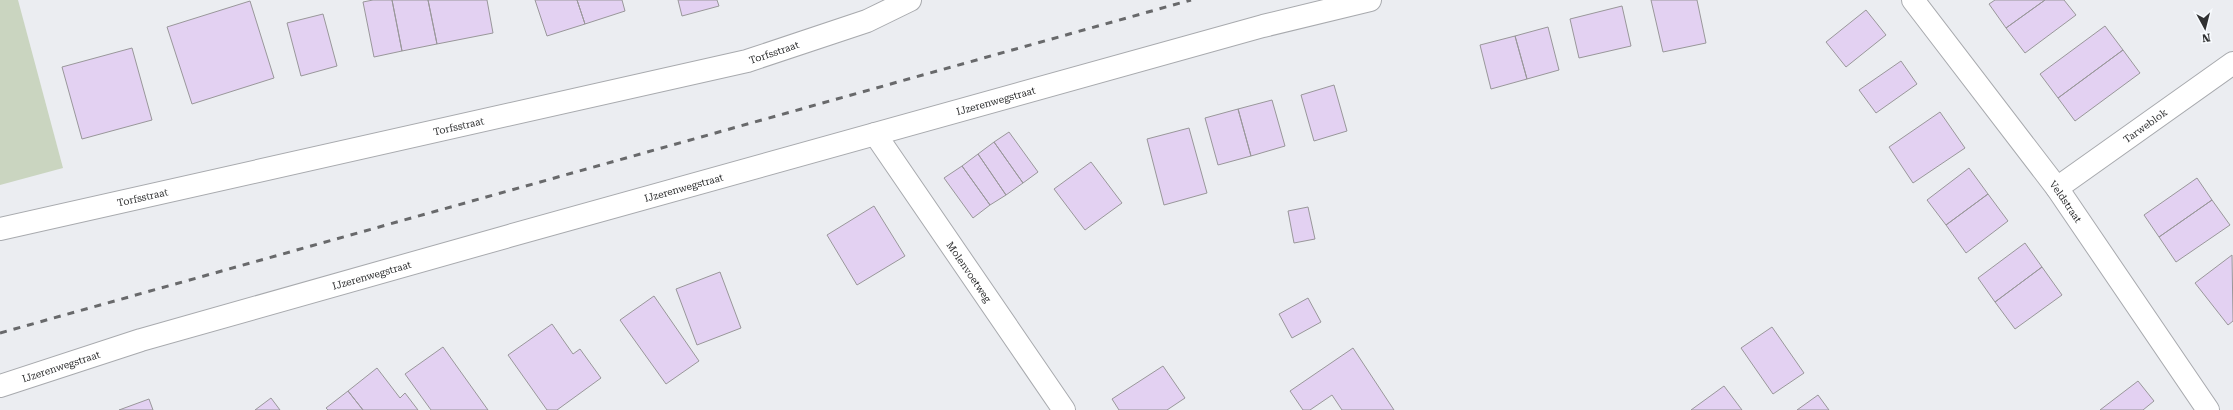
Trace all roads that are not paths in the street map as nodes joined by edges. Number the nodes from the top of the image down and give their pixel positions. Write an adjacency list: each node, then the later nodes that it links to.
1 (910, 0): 7 (street, Torfsstraat)
2 (1370, 0): 5 (street, IJzerenwegstraat)
3 (1913, 0): 6 (street, Veldstraat)
4 (2233, 63): 6 (street, Tarweblok)
5 (875, 134): 8 (street, IJzerenwegstraat); 9 (street, Molenvoetweg)
6 (2057, 188): 10 (street, Veldstraat)
7 (0, 229)
8 (0, 386)
9 (1064, 410)
10 (2207, 410)

